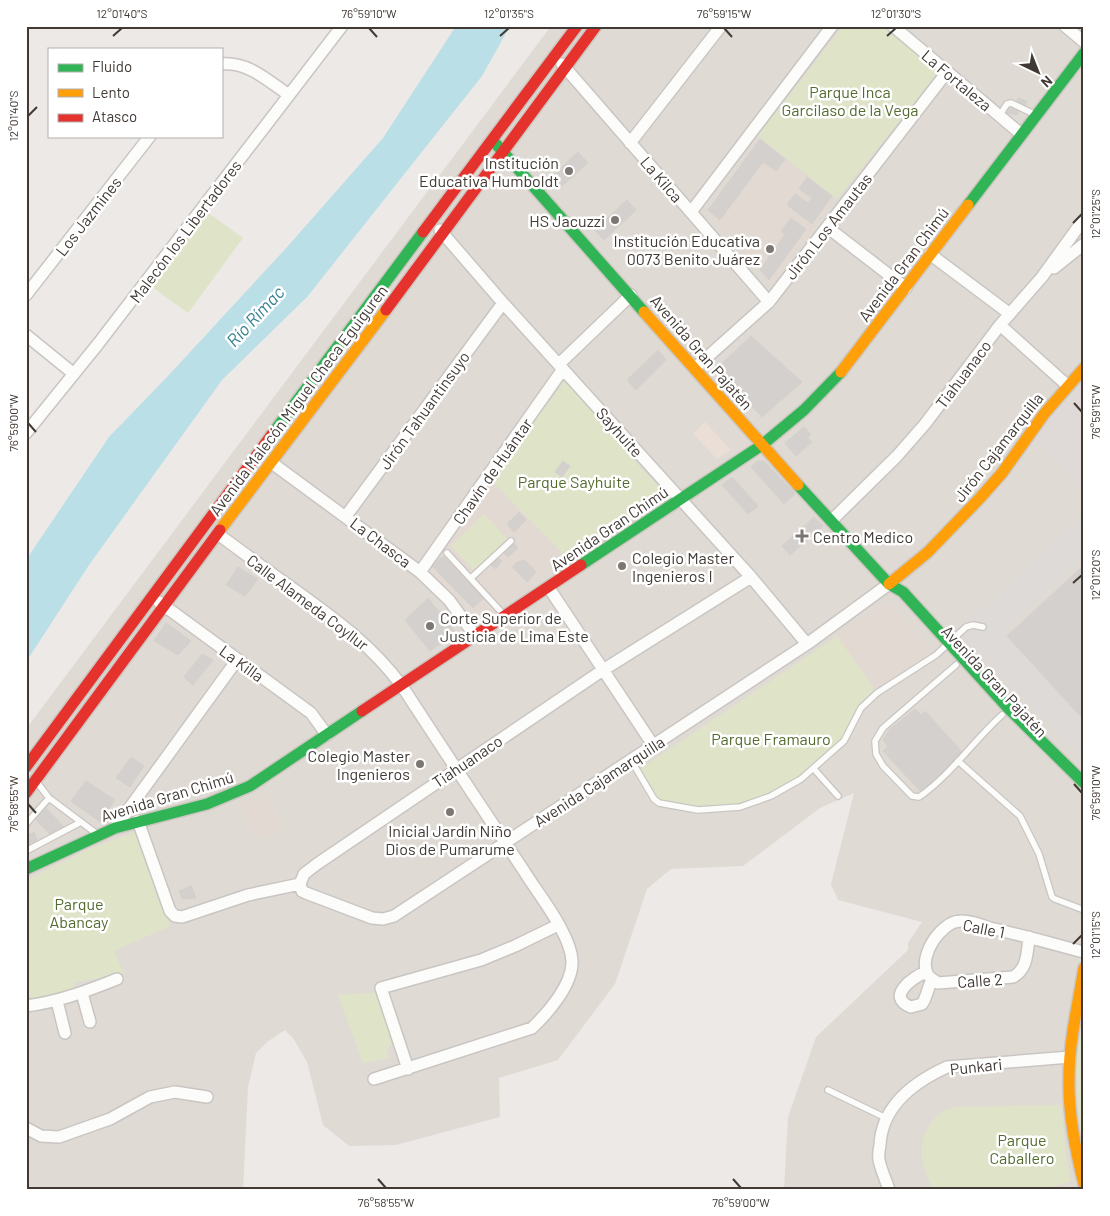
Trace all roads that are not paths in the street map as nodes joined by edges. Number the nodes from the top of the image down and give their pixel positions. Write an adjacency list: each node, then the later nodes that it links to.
1 (342, 26): 14 (street, Malecón los Libertadores)
2 (577, 26): 10 (main road, Avenida Malecón Miguel Checa Eguiguren)
3 (596, 26): 12 (main road, Avenida Malecón Miguel Checa Eguiguren)
4 (722, 26): 20 (street)
5 (832, 26): 22 (street)
6 (893, 26): 13 (street, La Fortaleza)
7 (1065, 26): 8 (street)
8 (1084, 42)
9 (1084, 53): 15 (main road, Avenida Gran Chimú)
10 (555, 56): 12 (street, La Kilca); 19 (main road, Avenida Malecón Miguel Checa Eguiguren)
11 (222, 64): 14 (street)
12 (565, 68): 20 (street, La Kilca); 21 (main road, Avenida Malecón Miguel Checa Eguiguren)
13 (947, 72): 16 (street, La Fortaleza); 25 (street, Jirón Los Amautas)
14 (289, 95): 41 (street, Malecón los Libertadores)
15 (1036, 115): 16 (lane); 17 (main road, Avenida Gran Chimú)
16 (999, 116): 17 (street, La Fortaleza)
17 (1021, 134): 28 (main road, Avenida Gran Chimú)
18 (148, 138): 31 (street, Los Jazmines)
19 (492, 140): 21 (main road, Avenida Gran Pajatén); 24 (main road, Avenida Malecón Miguel Checa Eguiguren)
20 (630, 143): 22 (street, La Kilca)
21 (502, 152): 26 (main road, Avenida Malecón Miguel Checa Eguiguren); 32 (main road, Avenida Gran Pajatén)
22 (691, 212): 33 (street, La Kilca)
23 (1084, 219): 29 (street, Tiahuanaco)
24 (432, 222): 26 (street, Sayhuite); 57 (main road, Avenida Malecón Miguel Checa Eguiguren)
25 (827, 227): 30 (street); 33 (street, Jirón Los Amautas)
26 (443, 234): 34 (street, Sayhuite); 45 (main road, Avenida Malecón Miguel Checa Eguiguren)
27 (1084, 244): 29 (street)
28 (930, 254): 30 (main road, Avenida Gran Chimú); 35 (street)
29 (1042, 277): 35 (street, Tiahuanaco)
30 (906, 288): 44 (main road, Avenida Gran Chimú)
31 (26, 295)
32 (631, 295): 38 (street, Chavín de Huántar); 39 (main road, Avenida Gran Pajatén)
33 (769, 302): 39 (street, Jirón Los Amautas)
34 (503, 303): 38 (street, Sayhuite); 47 (street, Jirón Tahuantinsuyo)
35 (1010, 314): 36 (street, Tiahuanaco)
36 (1000, 326): 42 (street); 48 (street, Tiahuanaco)
37 (26, 335): 41 (street)
38 (561, 367): 46 (street, Sayhuite); 52 (street, Chavín de Huántar)
39 (695, 368): 44 (main road, Avenida Gran Pajatén)
40 (1083, 369): 42 (main road, Jirón Cajamarquilla)
41 (74, 374): 43 (street, Malecón los Libertadores)
42 (1068, 386): 55 (main road, Jirón Cajamarquilla)
43 (26, 433)
44 (762, 445): 46 (main road, Avenida Gran Chimú); 48 (main road, Avenida Gran Pajatén)
45 (272, 463): 47 (street, La Chasca); 49 (main road, Avenida Malecón Miguel Checa Eguiguren)
46 (681, 499): 53 (street, Sayhuite); 56 (main road, Avenida Gran Chimú)
47 (346, 516): 52 (street, La Chasca)
48 (832, 520): 55 (main road, Avenida Gran Pajatén)
49 (218, 534): 58 (main road, Avenida Malecón Miguel Checa Eguiguren); 67 (street, Calle Alameda Coyllur)
50 (511, 541): 54 (lane)
51 (447, 553): 54 (lane)
52 (420, 572): 61 (street, La Chasca)
53 (751, 577): 62 (street, Sayhuite); 66 (street, Tiahuanaco)
54 (471, 578): 59 (lane)
55 (889, 584): 62 (street, Avenida Cajamarquilla); 63 (main road, Avenida Gran Pajatén)
56 (549, 588): 59 (main road, Avenida Gran Chimú); 66 (street)
57 (151, 596): 58 (street, La Killa); 73 (main road, Avenida Malecón Miguel Checa Eguiguren)
58 (164, 606): 64 (street, La Killa); 76 (main road, Avenida Malecón Miguel Checa Eguiguren)
59 (506, 617): 61 (main road, Avenida Gran Chimú)
60 (983, 627): 63 (lane)
61 (476, 637): 67 (main road, Avenida Gran Chimú)
62 (806, 644): 70 (street, Avenida Cajamarquilla)
63 (945, 646): 65 (main road, Avenida Gran Pajatén); 75 (lane); 77 (main road, Avenida Gran Pajatén)
64 (237, 660): 69 (street, La Killa); 85 (street)
65 (956, 665): 68 (main road, Avenida Gran Pajatén); 72 (lane)
66 (603, 670): 70 (street); 74 (street, Tiahuanaco)
67 (402, 686): 69 (main road, Avenida Gran Chimú); 74 (street, Calle Alameda Coyllur)
68 (1002, 715): 72 (lane); 80 (main road, Avenida Gran Pajatén)
69 (327, 735): 82 (main road, Avenida Gran Chimú)
70 (653, 746): 71 (street, Avenida Cajamarquilla)
71 (631, 760): 75 (lane); 87 (street, Avenida Cajamarquilla)
72 (958, 761): 91 (lane)
73 (26, 767)
74 (456, 768): 87 (street, Calle Alameda Coyllur); 90 (street, Tiahuanaco)
75 (814, 769): 79 (lane)
76 (36, 780): 78 (main road, Avenida Malecón Miguel Checa Eguiguren); 81 (lane)
77 (1084, 783)
78 (26, 793)
79 (838, 796)
80 (1084, 796)
81 (49, 798): 83 (lane); 84 (lane)
82 (138, 821): 85 (main road, Avenida Gran Chimú); 90 (street)
83 (81, 822): 86 (lane); 88 (lane)
84 (26, 824)
85 (115, 828): 86 (main road, Avenida Gran Chimú)
86 (98, 835): 89 (main road, Avenida Gran Chimú)
87 (505, 843): 90 (street, Avenida Cajamarquilla); 92 (street, Calle Alameda Coyllur)
88 (26, 850)
89 (26, 869)
90 (300, 884)
91 (1084, 910)
92 (558, 925): 104 (street, Calle Alameda Coyllur); 104 (street)
93 (1029, 937): 94 (street, Calle 1); 96 (street, Calle 2); 96 (street, Calle 1)
94 (1084, 952)
95 (1084, 968): 103 (main road)
96 (929, 976)
97 (117, 978): 98 (street)
98 (82, 993): 99 (street); 101 (street)
99 (57, 1000): 100 (street); 102 (street)
100 (26, 1006)
101 (90, 1022)
102 (65, 1033)
103 (1070, 1057): 105 (main road); 110 (street, Punkari)
104 (408, 1069): 107 (street, Calle Alameda Coyllur)
105 (1069, 1073): 106 (main road); 112 (main road)
106 (1084, 1073)
107 (374, 1079)
108 (828, 1090): 110 (lane)
109 (207, 1097): 111 (street)
110 (886, 1118): 113 (street, Punkari)
111 (26, 1128)
112 (1084, 1186): 114 (street)
113 (889, 1190)
114 (1076, 1190)

